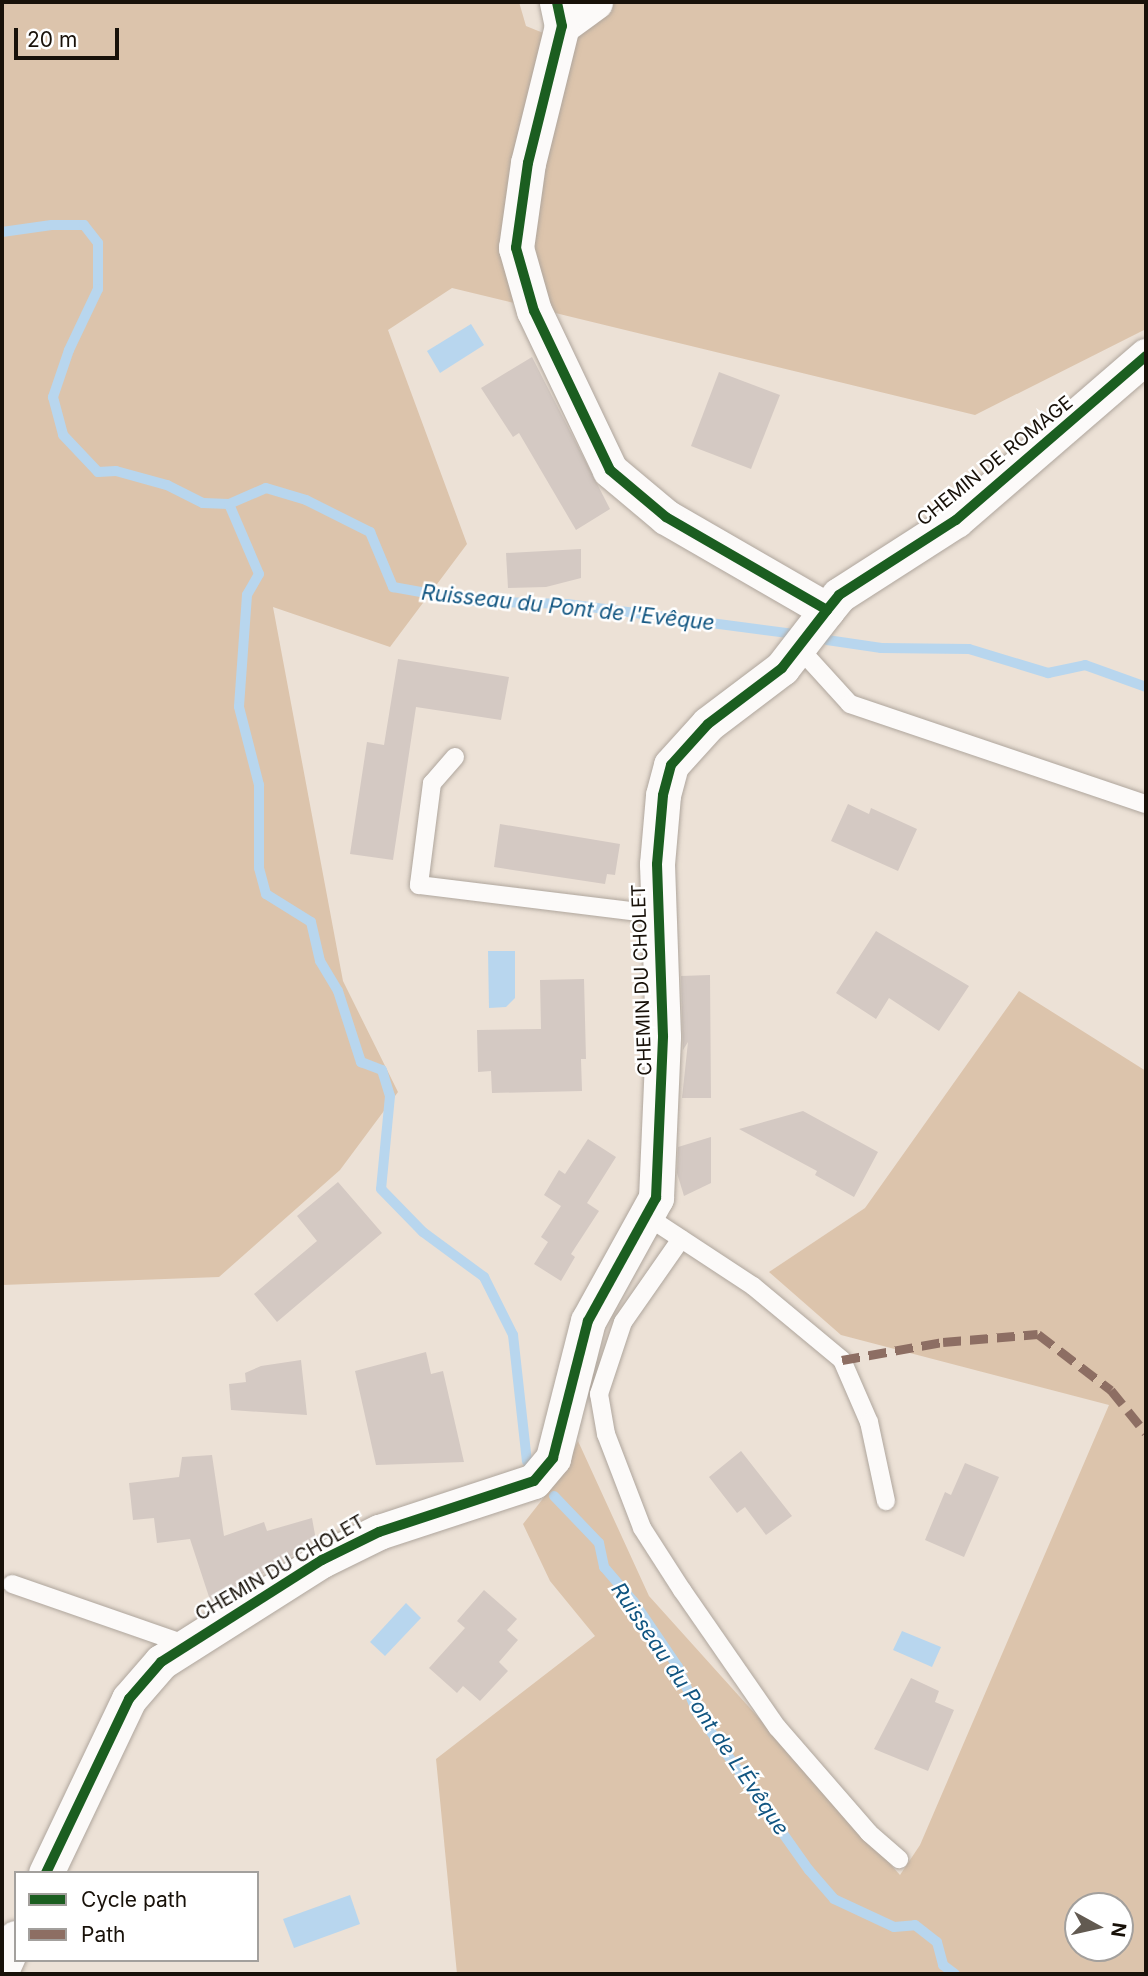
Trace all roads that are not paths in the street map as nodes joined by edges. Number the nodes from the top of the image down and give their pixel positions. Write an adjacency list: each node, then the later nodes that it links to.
1 (595, 2): 2 (street)
2 (560, 14): 4 (street)
3 (1146, 356): 4 (street, CHEMIN DE ROMAGE)
4 (827, 610): 5 (street, CHEMIN DU CHOLET)
5 (800, 649): 7 (lane); 8 (street, CHEMIN DU CHOLET)
6 (455, 757): 8 (lane)
7 (1146, 804)
8 (656, 914): 9 (street, CHEMIN DU CHOLET)
9 (648, 1217): 10 (lane); 13 (street, CHEMIN DU CHOLET)
10 (681, 1238): 11 (lane); 14 (lane)
11 (886, 1501)
12 (12, 1584): 13 (lane)
13 (184, 1644): 15 (street, CHEMIN DU CHOLET)
14 (899, 1858)
15 (47, 1871)
16 (14, 1942): 17 (street)
17 (2, 1969)

